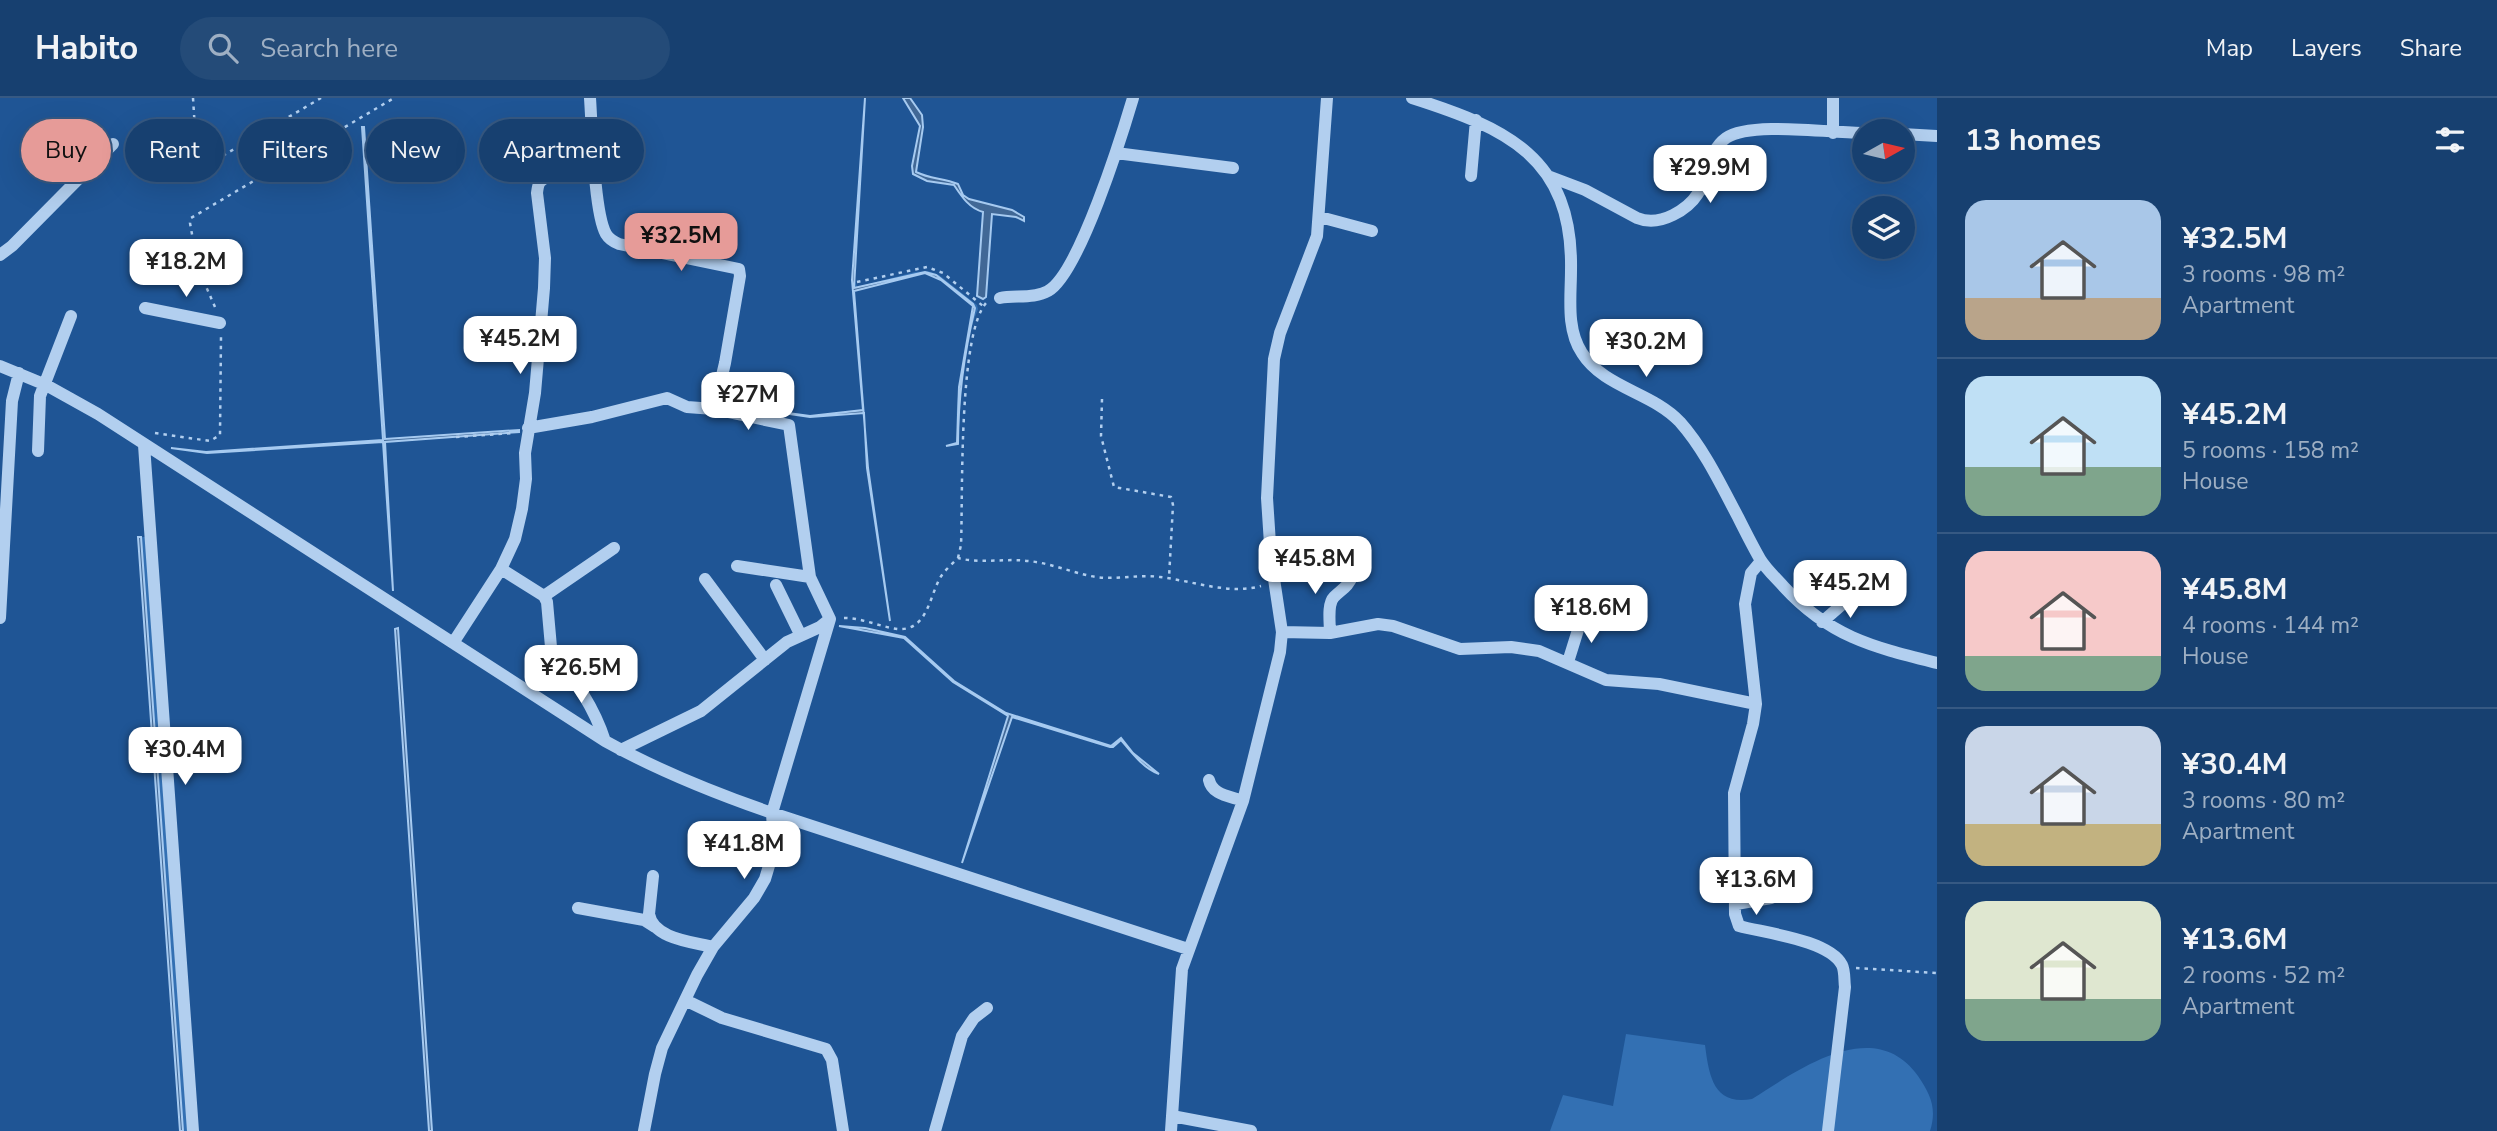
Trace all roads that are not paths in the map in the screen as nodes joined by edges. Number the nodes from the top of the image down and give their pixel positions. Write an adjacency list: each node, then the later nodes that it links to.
1 (590, 98): 6 (street)
2 (1133, 98): 13 (street)
3 (1327, 98): 21 (street)
4 (1412, 98): 7 (street)
5 (1833, 98): 8 (street)
6 (591, 119)
7 (1476, 120): 16 (street); 17 (street)
8 (1833, 133): 9 (street); 20 (street)
9 (1852, 133)
10 (1915, 134): 11 (street)
11 (1937, 135)
12 (113, 144): 23 (street)
13 (1116, 153): 14 (street); 24 (street)
14 (1233, 168)
15 (1681, 172): 20 (street)
16 (1471, 176)
17 (1548, 176): 20 (street); 36 (street)
18 (540, 182): 32 (street)
19 (596, 182): 31 (street)
20 (1702, 190)
21 (1320, 218): 22 (street); 49 (street)
22 (1372, 231)
23 (0, 255)
24 (1000, 298)
25 (145, 308): 27 (street)
26 (71, 316): 30 (street)
27 (220, 323)
28 (0, 366): 29 (street)
29 (16, 372): 30 (street); 46 (street)
30 (46, 385): 33 (street); 34 (street)
31 (714, 409): 32 (street); 40 (street)
32 (523, 429): 38 (street)
33 (144, 445): 52 (street); 72 (street)
34 (38, 451)
35 (614, 548): 44 (street)
36 (1761, 561): 48 (street); 56 (street)
37 (737, 566): 40 (street)
38 (501, 569): 44 (street); 52 (street)
39 (1353, 575): 50 (street)
40 (810, 577): 47 (street)
41 (705, 579): 53 (street)
42 (776, 585): 51 (street)
43 (1867, 593): 48 (street)
44 (544, 596): 57 (street)
45 (1582, 617): 54 (street)
46 (0, 618)
47 (830, 619): 51 (street); 61 (street)
48 (1822, 622): 55 (street)
49 (1282, 632): 50 (street); 60 (street)
50 (1329, 633): 54 (street)
51 (800, 634): 53 (street)
52 (453, 643): 57 (street)
53 (765, 660): 58 (street)
54 (1568, 662): 56 (street)
55 (1937, 663)
56 (1756, 704): 64 (street)
57 (605, 741): 58 (street)
58 (621, 750): 61 (street)
59 (1209, 780): 60 (street)
60 (1243, 801): 68 (street)
61 (772, 813): 67 (street); 68 (street)
62 (653, 876): 66 (street)
63 (1771, 898): 64 (street)
64 (1736, 904): 78 (street)
65 (578, 908): 66 (street)
66 (656, 928): 67 (street)
67 (713, 947): 69 (street)
68 (1188, 949): 71 (street)
69 (685, 1000): 73 (street); 74 (street)
70 (987, 1008): 75 (street)
71 (1172, 1116): 76 (street); 77 (street)
72 (193, 1131)
73 (644, 1131)
74 (843, 1131)
75 (935, 1131)
76 (1171, 1131)
77 (1251, 1131)
78 (1828, 1131)

